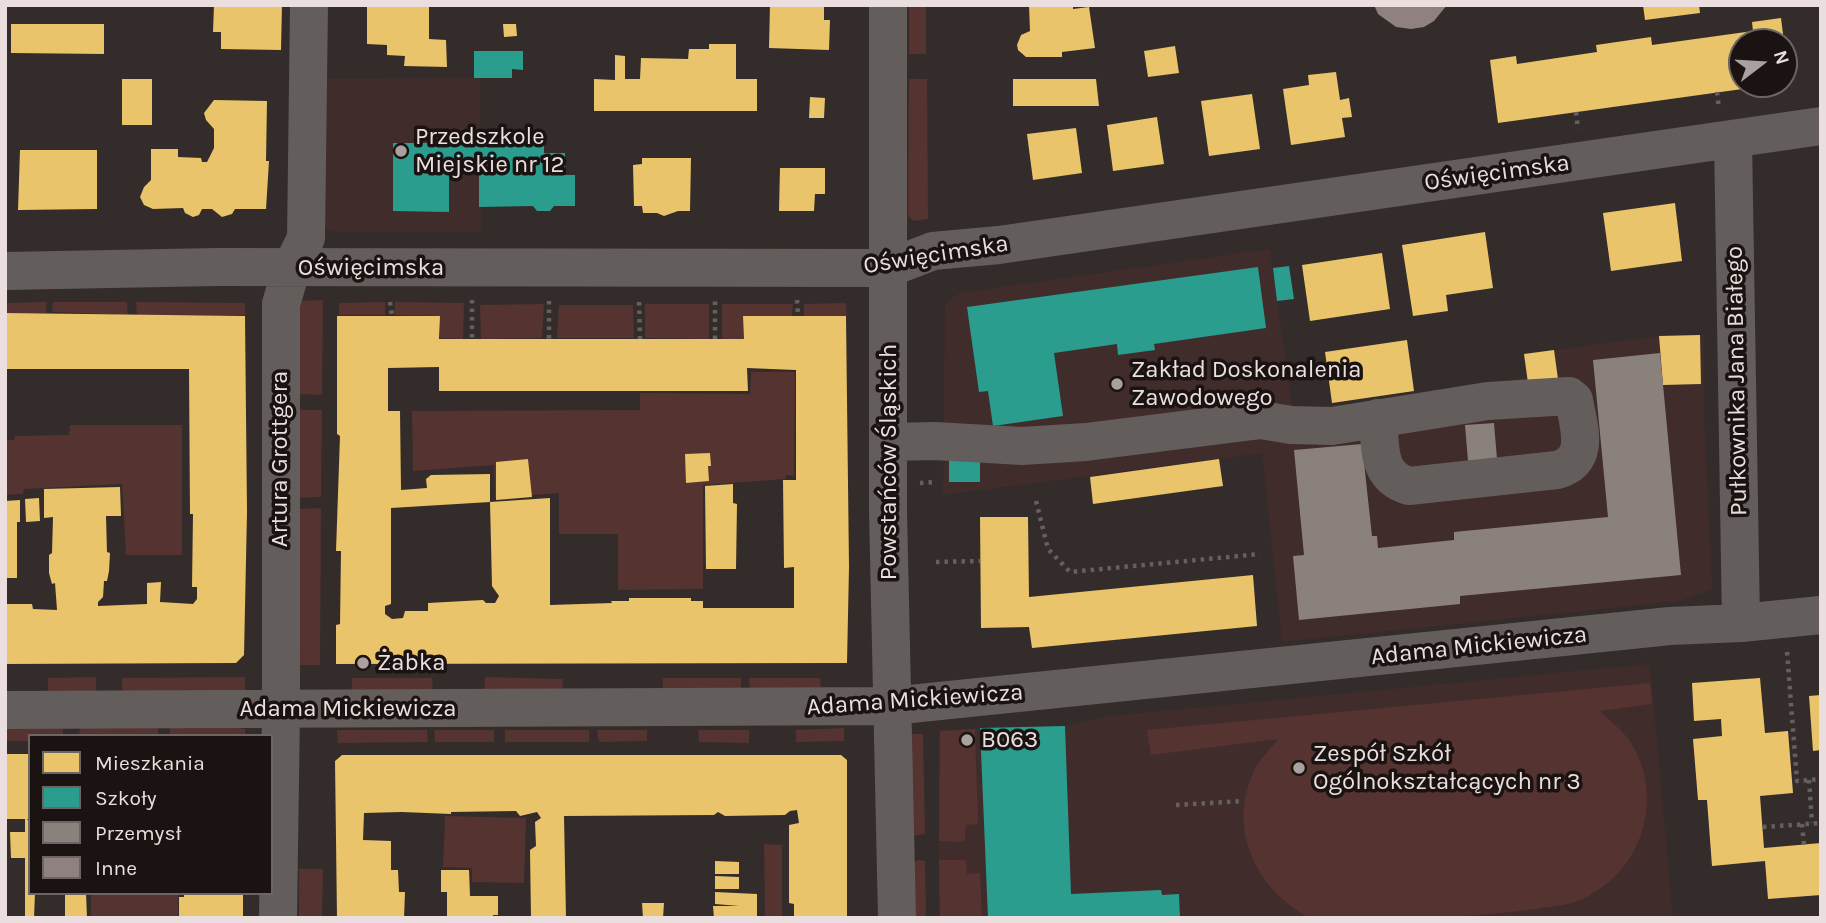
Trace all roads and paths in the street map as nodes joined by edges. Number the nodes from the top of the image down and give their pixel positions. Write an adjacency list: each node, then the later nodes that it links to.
1 (309, 5): 5 (street, Artura Grottgera)
2 (888, 5): 6 (street, Powstańców Śląskich)
3 (1819, 126): 4 (street, Oświęcimska)
4 (1733, 139): 6 (street, Oświęcimska); 25 (street, Pułkownika Jana Białego)
5 (292, 267): 6 (street, Oświęcimska); 7 (street, Oświęcimska); 29 (street, Artura Grottgera)
6 (889, 268): 19 (street, Powstańców Śląskich)
7 (5, 271)
8 (472, 292): 14 (path)
9 (549, 293): 15 (path)
10 (639, 294): 16 (path)
11 (716, 295): 17 (path)
12 (797, 295): 13 (path)
13 (798, 316)
14 (472, 339)
15 (549, 339)
16 (640, 339)
17 (715, 339)
18 (1378, 418): 18 (street); 19 (street)
19 (888, 442): 27 (street, Powstańców Śląskich)
20 (1036, 501): 21 (path)
21 (1260, 554)
22 (936, 562): 23 (path)
23 (980, 562)
24 (1821, 615): 25 (street, Adama Mickiewicza)
25 (1741, 623): 27 (street, Adama Mickiewicza)
26 (1787, 664): 31 (path)
27 (891, 706): 29 (street, Adama Mickiewicza); 40 (street, Powstańców Śląskich)
28 (5, 710): 29 (street, Adama Mickiewicza)
29 (281, 710): 39 (street, Artura Grottgera)
30 (1821, 779): 31 (path)
31 (1809, 780): 34 (path)
32 (1244, 801): 33 (path)
33 (1176, 805)
34 (1812, 823): 35 (path); 36 (path)
35 (1821, 823)
36 (1802, 824): 37 (path); 38 (path)
37 (1763, 827)
38 (1804, 845)
39 (278, 918)
40 (897, 918)

